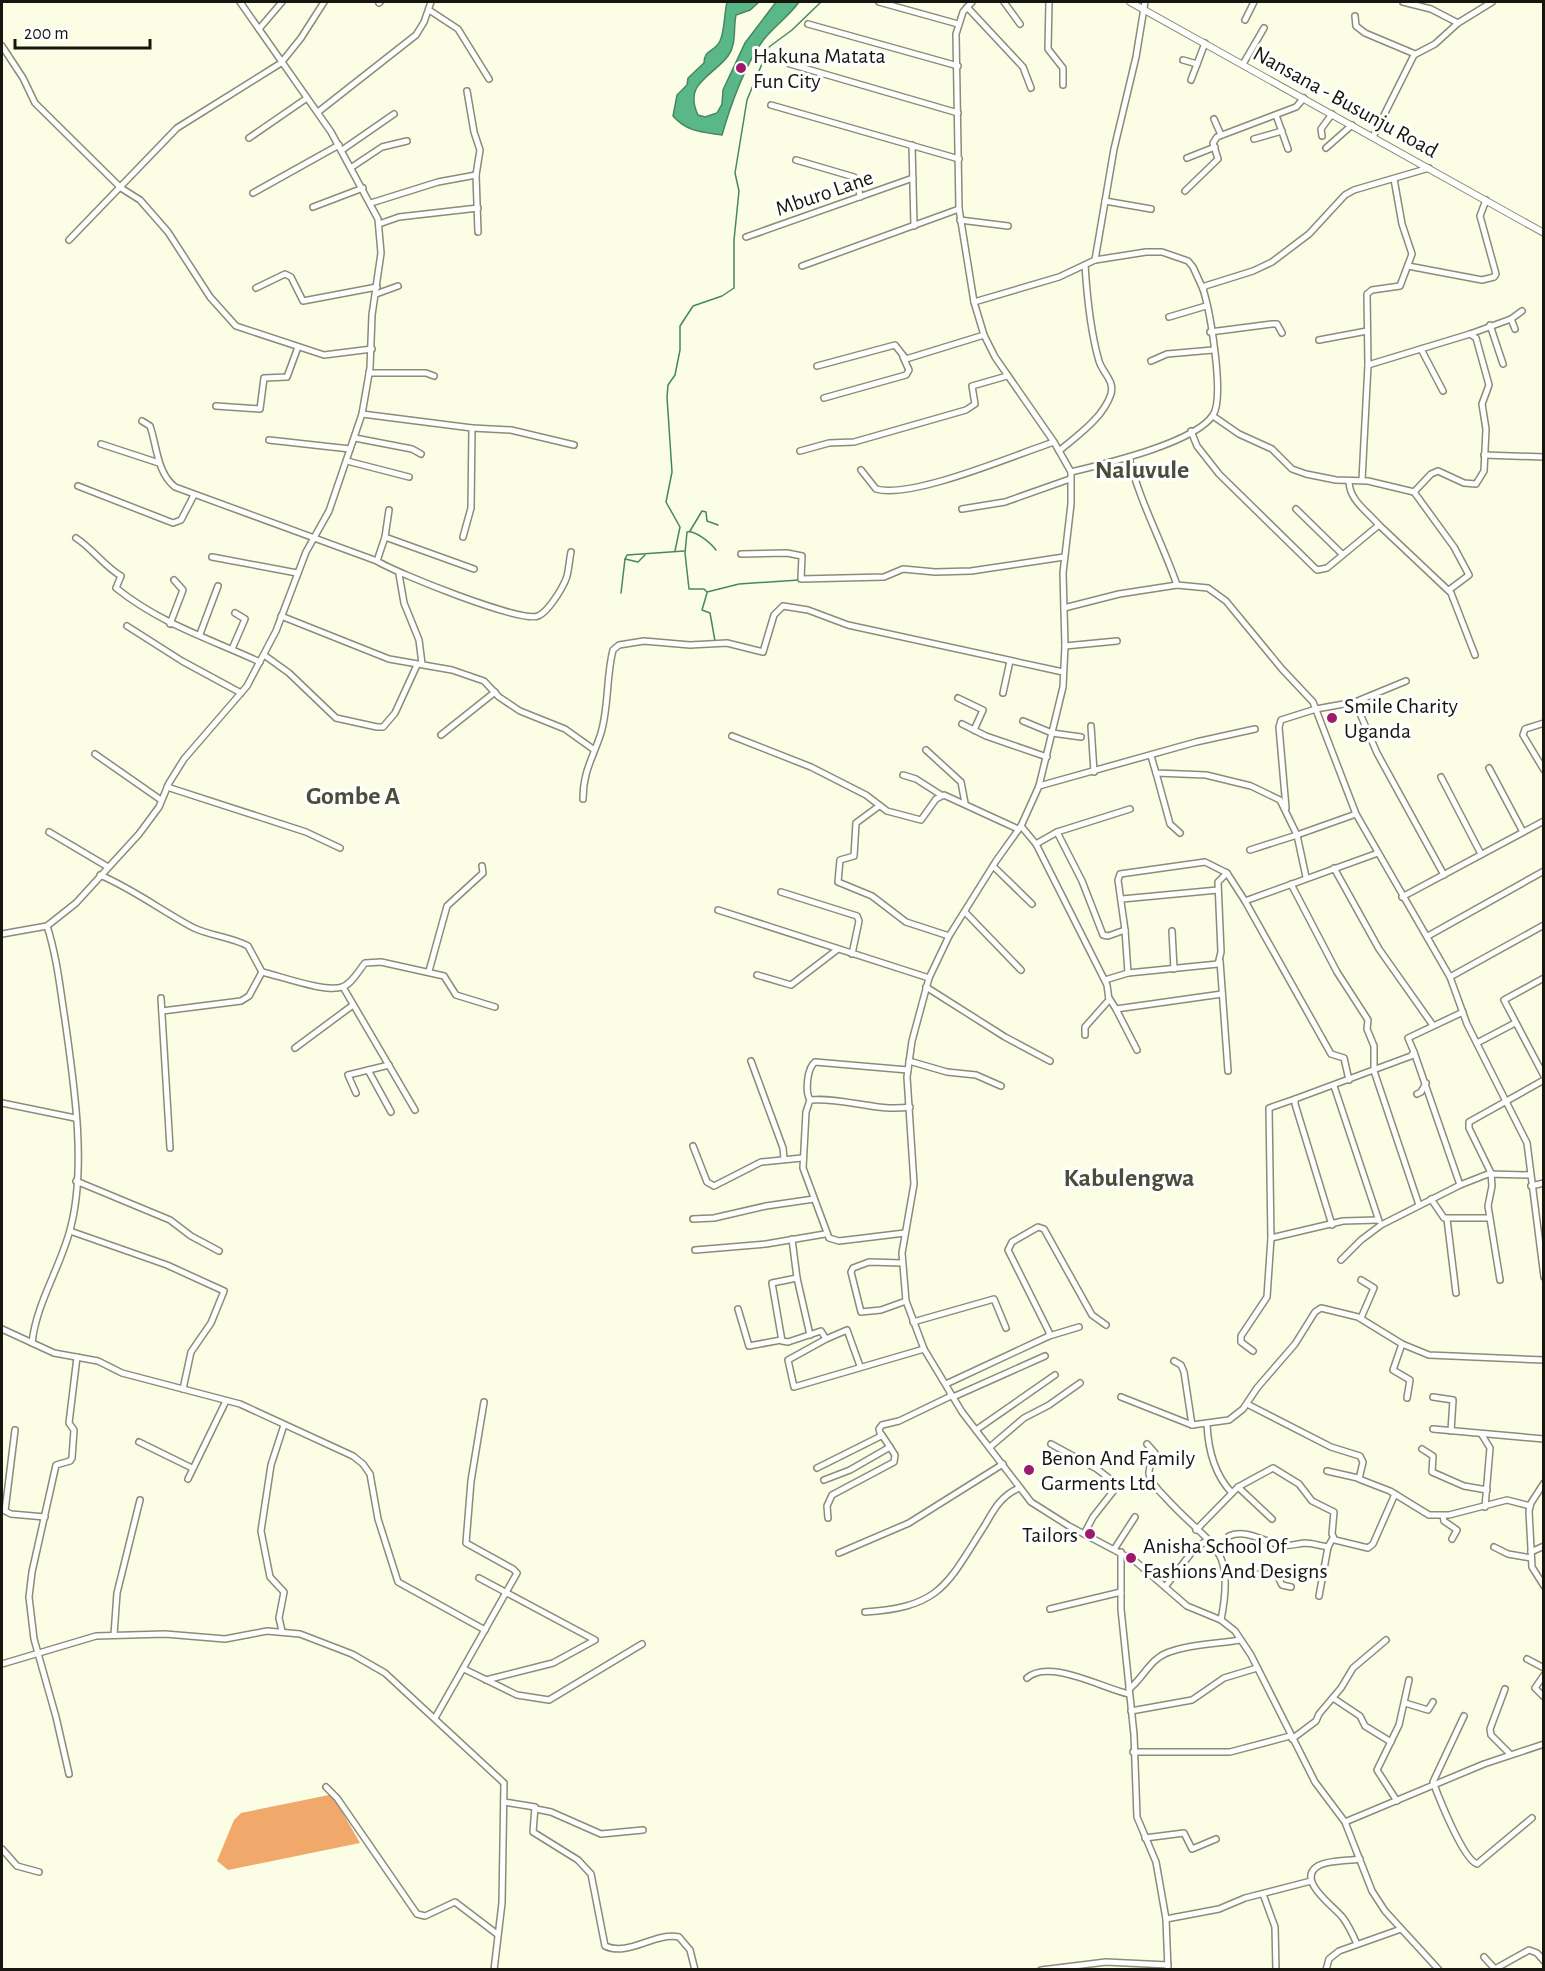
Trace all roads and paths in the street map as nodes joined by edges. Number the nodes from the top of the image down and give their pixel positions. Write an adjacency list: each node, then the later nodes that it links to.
1 (242, 2): 23 (street)
2 (282, 2): 23 (street)
3 (324, 2): 28 (street)
4 (431, 2): 15 (street)
5 (879, 2): 20 (street)
6 (972, 2): 14 (street)
7 (1005, 2): 21 (street)
8 (1048, 2): 35 (street)
9 (1130, 2): 13 (main road, Nansana - Busunju Road)
10 (1254, 2): 17 (street)
11 (1402, 2): 18 (street)
12 (1492, 2): 18 (street)
13 (1144, 5): 24 (main road, Nansana - Busunju Road); 74 (street)
14 (967, 7): 20 (street); 36 (street)
15 (429, 10): 33 (street); 41 (street)
16 (1355, 16): 26 (street)
17 (1245, 20)
18 (1458, 23): 26 (street)
19 (808, 24): 32 (street)
20 (958, 24): 32 (street)
21 (1020, 24)
22 (1264, 28): 31 (street)
23 (260, 29): 28 (street)
24 (1205, 43): 30 (street); 31 (main road, Nansana - Busunju Road)
25 (2, 46): 69 (street)
26 (1415, 54): 51 (street)
27 (1183, 60): 30 (street)
28 (281, 63): 38 (street); 69 (street)
29 (790, 64): 42 (street)
30 (1197, 64): 34 (street)
31 (1243, 64): 39 (main road, Nansana - Busunju Road)
32 (958, 66): 42 (street)
33 (489, 79)
34 (1191, 80)
35 (1063, 85)
36 (1031, 88)
37 (467, 91): 65 (street)
38 (307, 98): 41 (street); 52 (street)
39 (1304, 98): 44 (main road, Nansana - Busunju Road); 45 (street)
40 (771, 105): 55 (street)
41 (318, 111): 57 (street)
42 (958, 113): 61 (street)
43 (394, 114): 57 (street)
44 (1332, 114): 47 (main road, Nansana - Busunju Road); 50 (street)
45 (1276, 115): 48 (street); 49 (street)
46 (1214, 119): 49 (street)
47 (1352, 125): 51 (main road, Nansana - Busunju Road); 58 (street)
48 (1282, 131): 53 (street); 59 (street)
49 (1221, 135): 56 (street)
50 (1322, 136)
51 (1373, 137): 64 (main road, Nansana - Busunju Road)
52 (249, 138)
53 (1254, 139)
54 (407, 141): 63 (street)
55 (912, 145): 61 (street); 66 (street)
56 (1215, 147): 60 (street); 70 (street)
57 (340, 148): 63 (street); 71 (street)
58 (1326, 148)
59 (1288, 149)
60 (1187, 158)
61 (959, 159): 78 (street)
62 (796, 160): 72 (street)
63 (352, 167): 68 (street)
64 (1430, 168): 67 (street); 73 (main road, Nansana - Busunju Road)
65 (476, 175): 75 (street); 77 (street)
66 (913, 178): 72 (street, Mburo Lane); 82 (street)
67 (1394, 179): 91 (street); 95 (street)
68 (363, 188): 75 (street); 76 (street)
69 (121, 189): 87 (street); 110 (street)
70 (1185, 191)
71 (253, 193)
72 (860, 197): 86 (street, Mburo Lane)
73 (1486, 200): 85 (main road, Nansana - Busunju Road); 91 (street)
74 (1105, 201): 79 (street); 88 (street)
75 (371, 203): 81 (street)
76 (313, 207)
77 (478, 208): 81 (street); 84 (street)
78 (959, 209): 80 (street); 82 (street)
79 (1151, 209)
80 (960, 220): 83 (street); 97 (street)
81 (379, 224): 92 (street)
82 (914, 226): 90 (street)
83 (1008, 226)
84 (478, 232)
85 (1544, 233)
86 (746, 237)
87 (69, 240)
88 (1095, 260): 89 (street); 95 (street)
89 (1085, 265): 97 (street); 137 (street)
90 (802, 266)
91 (1408, 266): 104 (street)
92 (377, 286): 94 (street); 96 (street)
93 (398, 286): 96 (street)
94 (256, 288)
95 (1203, 289): 98 (street)
96 (376, 294): 111 (street)
97 (974, 302): 108 (street)
98 (1206, 306): 100 (street); 105 (street)
99 (1522, 311): 101 (street)
100 (1169, 317)
101 (1511, 319): 102 (street); 103 (street)
102 (1490, 326): 107 (street); 116 (street)
103 (1515, 328)
104 (1367, 331): 109 (street); 117 (street)
105 (1210, 332): 106 (street); 113 (street)
106 (1282, 333)
107 (1470, 334): 112 (street); 139 (street)
108 (984, 335): 114 (street); 121 (street)
109 (1319, 340)
110 (298, 347): 111 (street); 124 (street)
111 (372, 349): 119 (street)
112 (1421, 349): 117 (street); 122 (street)
113 (1214, 350): 115 (street); 126 (street)
114 (903, 357): 118 (street); 123 (street)
115 (1151, 361)
116 (1503, 364)
117 (1368, 365): 148 (street)
118 (817, 366)
119 (369, 373): 120 (street); 125 (street)
120 (434, 376)
121 (1007, 376): 132 (street); 136 (street)
122 (1443, 391)
123 (824, 398)
124 (216, 405)
125 (362, 414): 128 (street); 130 (street)
126 (1213, 416): 129 (street); 149 (street)
127 (142, 421): 143 (street)
128 (472, 428): 134 (street); 158 (street)
129 (1191, 431): 141 (street); 163 (street)
130 (355, 438): 135 (street); 138 (street)
131 (269, 440): 135 (street)
132 (1054, 442): 137 (street); 144 (street)
133 (101, 444): 143 (street)
134 (574, 445)
135 (350, 449): 142 (street)
136 (800, 451)
137 (1059, 451): 145 (street)
138 (421, 454)
139 (1484, 455): 140 (street); 151 (street)
140 (1544, 457)
141 (1129, 458): 145 (street); 171 (street)
142 (347, 461): 146 (street); 160 (street)
143 (159, 463): 152 (street)
144 (861, 470)
145 (1071, 472): 147 (street)
146 (409, 477)
147 (1070, 479): 153 (street); 165 (street)
148 (1362, 480): 149 (street); 151 (street)
149 (1349, 481): 156 (street)
150 (78, 486): 152 (street)
151 (1414, 492): 173 (street)
152 (194, 495): 160 (street)
153 (962, 509)
154 (1296, 509): 163 (street)
155 (389, 510): 157 (street)
156 (1379, 525): 163 (street); 173 (street)
157 (385, 537): 166 (street); 167 (street)
158 (463, 537)
159 (76, 538): 177 (street)
160 (314, 538): 166 (street); 168 (street)
161 (571, 552): 169 (street)
162 (741, 554): 165 (street)
163 (1342, 554)
164 (212, 557): 168 (street)
165 (1064, 557): 174 (street)
166 (377, 561): 169 (street)
167 (474, 569)
168 (297, 573): 176 (street)
169 (399, 574): 187 (street)
170 (174, 580): 177 (street)
171 (1177, 585): 174 (street); 195 (street)
172 (218, 586): 179 (street)
173 (1449, 590): 184 (street)
174 (1064, 608): 181 (street)
175 (235, 613): 182 (street)
176 (281, 616): 183 (street); 187 (street)
177 (170, 624): 179 (street)
178 (127, 626): 191 (street)
179 (200, 634): 182 (street)
180 (1117, 641): 181 (street)
181 (1065, 646): 188 (street)
182 (232, 649): 186 (street)
183 (264, 655): 186 (street); 187 (street)
184 (1475, 655)
185 (1010, 661): 188 (street); 192 (street); 206 (street)
186 (260, 662): 191 (street)
187 (420, 664): 190 (street)
188 (1063, 672): 202 (street)
189 (1406, 681): 194 (street)
190 (495, 692): 203 (street); 206 (street)
191 (241, 693): 218 (street)
192 (1003, 693)
193 (958, 698): 201 (street)
194 (1355, 702): 195 (street); 246 (street)
195 (1316, 709): 225 (street); 226 (street)
196 (1023, 721): 202 (street)
197 (1544, 723): 212 (street)
198 (962, 724): 201 (street)
199 (1091, 726): 213 (street)
200 (1255, 729): 209 (street)
201 (974, 730): 210 (street)
202 (1052, 733): 205 (street); 210 (street)
203 (441, 735)
204 (732, 736): 223 (street)
205 (1081, 737)
206 (593, 749): 220 (street)
207 (926, 750): 222 (street)
208 (95, 754): 221 (street)
209 (1151, 756): 213 (street); 214 (street)
210 (1047, 757): 217 (street)
211 (1489, 768): 231 (street)
212 (1544, 770)
213 (1094, 772): 217 (street)
214 (1156, 773): 225 (street); 232 (street)
215 (903, 774): 219 (street)
216 (1441, 777): 238 (street)
217 (1039, 786): 228 (street)
218 (167, 787): 221 (street); 235 (street)
219 (941, 795): 222 (street); 223 (street)
220 (583, 799)
221 (161, 800): 241 (street)
222 (965, 803): 228 (street)
223 (879, 806): 262 (street)
224 (1130, 809): 230 (street)
225 (1286, 809): 233 (street)
226 (1356, 814): 233 (street); 237 (street)
227 (1544, 821): 231 (street)
228 (1020, 828): 234 (street); 240 (street)
229 (49, 832): 241 (street)
230 (1057, 832): 234 (street); 259 (street)
231 (1523, 832): 238 (street)
232 (1180, 833)
233 (1297, 835): 236 (street); 247 (street)
234 (1036, 844): 276 (street)
235 (340, 848)
236 (1250, 850)
237 (1378, 853): 242 (street); 251 (street)
238 (1481, 854): 246 (street)
239 (482, 866): 269 (street)
240 (993, 866): 254 (street); 256 (street)
241 (108, 867): 245 (street)
242 (1335, 868): 247 (street); 288 (street)
243 (1544, 871): 263 (street)
244 (1227, 873): 249 (street); 252 (street); 253 (street)
245 (100, 875): 258 (street); 270 (street)
246 (1444, 875): 251 (street)
247 (1306, 877): 248 (street)
248 (1291, 884): 253 (street); 301 (street)
249 (1218, 890): 252 (street); 266 (street)
250 (781, 892): 265 (street)
251 (1402, 897): 263 (street)
252 (1122, 898): 259 (street)
253 (1245, 901): 303 (street)
254 (1032, 904)
255 (717, 909): 264 (street)
256 (965, 912): 262 (street); 268 (street)
257 (1544, 925): 273 (street)
258 (47, 926): 261 (street); 317 (street)
259 (1125, 930): 271 (street)
260 (1172, 931): 267 (street)
261 (2, 934)
262 (949, 936): 274 (street)
263 (1428, 936): 273 (street)
264 (838, 949): 265 (street); 272 (street)
265 (852, 954): 274 (street)
266 (1220, 961): 267 (street); 279 (street)
267 (1174, 969): 271 (street)
268 (1021, 970)
269 (429, 971): 277 (street); 283 (street)
270 (262, 972): 277 (street); 285 (street)
271 (1128, 973): 276 (street)
272 (757, 975)
273 (1450, 977): 286 (street)
274 (929, 978): 278 (street)
275 (1544, 978): 287 (street)
276 (1105, 980): 281 (street)
277 (343, 987): 282 (street)
278 (926, 987): 295 (street); 296 (street)
279 (1222, 994): 284 (street); 300 (street)
280 (161, 998): 285 (street)
281 (1109, 998): 284 (street); 289 (street)
282 (353, 1005): 291 (street); 297 (street)
283 (495, 1008)
284 (1116, 1009): 292 (street)
285 (162, 1011): 319 (street)
286 (1462, 1012): 288 (street); 290 (street)
287 (1515, 1023): 290 (street); 302 (street)
288 (1432, 1024): 293 (street)
289 (1085, 1035)
290 (1477, 1043): 312 (street)
291 (295, 1048)
292 (1137, 1050)
293 (1414, 1052): 301 (street); 304 (street)
294 (751, 1061): 321 (street)
295 (909, 1061): 299 (street); 305 (street)
296 (1050, 1061)
297 (389, 1065): 298 (street); 315 (street)
298 (368, 1070): 308 (street); 316 (street)
299 (908, 1070): 311 (street); 314 (street)
300 (1228, 1071)
301 (1374, 1071): 303 (street); 330 (street)
302 (1542, 1079): 307 (street); 312 (street)
303 (1349, 1080): 306 (street)
304 (1426, 1083): 309 (street); 326 (street)
305 (1001, 1086)
306 (1334, 1086): 310 (street); 336 (street)
307 (1544, 1088)
308 (356, 1093)
309 (1417, 1094)
310 (1295, 1099): 337 (street); 342 (street)
311 (810, 1100): 314 (street); 320 (street)
312 (1506, 1101): 322 (street); 323 (street)
313 (2, 1103): 317 (street)
314 (910, 1107): 339 (street)
315 (415, 1110)
316 (391, 1112)
317 (75, 1118): 324 (street)
318 (693, 1146): 321 (street)
319 (170, 1148)
320 (802, 1158): 321 (street); 328 (street)
321 (784, 1159)
322 (1491, 1173): 323 (street); 326 (street); 332 (street)
323 (1530, 1175): 327 (street)
324 (76, 1181): 338 (street); 344 (street)
325 (1544, 1183): 327 (street)
326 (1460, 1185): 329 (street)
327 (1531, 1185): 335 (street)
328 (814, 1199): 333 (street); 340 (street)
329 (1431, 1199): 330 (street); 334 (street)
330 (1419, 1204): 336 (street)
331 (1544, 1217): 335 (street)
332 (1490, 1218): 334 (street); 351 (street)
333 (693, 1219)
334 (1447, 1219): 352 (street)
335 (1535, 1219): 345 (street)
336 (1379, 1223): 337 (street); 346 (street)
337 (1332, 1225): 342 (street)
338 (70, 1231): 365 (street); 377 (street)
339 (905, 1233): 340 (street); 347 (street)
340 (825, 1234): 341 (street)
341 (792, 1239): 343 (street); 349 (street)
342 (1271, 1240): 368 (street)
343 (695, 1250)
344 (219, 1251)
345 (1542, 1255): 348 (street)
346 (1341, 1260)
347 (902, 1263): 353 (street); 353 (street)
348 (1544, 1277)
349 (797, 1278): 361 (street); 364 (street)
350 (1361, 1280): 355 (street)
351 (1500, 1280)
352 (1456, 1293)
353 (906, 1302): 356 (street)
354 (738, 1310): 364 (street)
355 (1361, 1318): 366 (street); 384 (street)
356 (913, 1322): 359 (street); 367 (street)
357 (1106, 1325): 362 (street)
358 (1079, 1327): 362 (street)
359 (1006, 1328)
360 (2, 1329): 365 (street)
361 (810, 1335): 363 (street); 364 (street)
362 (1049, 1336): 376 (street)
363 (826, 1339): 373 (street); 373 (street)
364 (782, 1340)
365 (32, 1343): 370 (street)
366 (1402, 1344): 371 (street); 381 (street)
367 (924, 1349): 373 (street); 376 (street)
368 (1253, 1351)
369 (1046, 1356): 378 (street)
370 (77, 1357): 377 (street); 419 (street)
371 (1544, 1360)
372 (1174, 1361): 387 (street)
373 (860, 1366)
374 (1055, 1375): 390 (street)
375 (1080, 1383): 399 (street)
376 (946, 1384): 378 (street)
377 (183, 1389): 382 (street)
378 (952, 1394): 390 (street); 392 (street)
379 (1121, 1397): 387 (street)
380 (1433, 1397): 391 (street)
381 (1407, 1398)
382 (226, 1401): 386 (street); 402 (street)
383 (484, 1402): 441 (street)
384 (1247, 1404): 385 (street); 405 (street)
385 (1207, 1424): 387 (street); 412 (street)
386 (284, 1425): 447 (street); 448 (street)
387 (1192, 1425)
388 (1433, 1429): 391 (street)
389 (15, 1430): 417 (street)
390 (976, 1430): 399 (street)
391 (1451, 1431): 393 (street)
392 (882, 1435): 398 (street); 403 (street)
393 (1482, 1435): 394 (street); 411 (street)
394 (1544, 1439)
395 (139, 1442): 402 (street)
396 (1051, 1444): 424 (street)
397 (1147, 1444): 423 (street)
398 (890, 1447): 407 (street); 421 (street)
399 (990, 1447): 401 (street)
400 (1422, 1449): 411 (street)
401 (1003, 1464): 409 (street); 434 (street)
402 (192, 1468): 406 (street)
403 (818, 1468)
404 (1327, 1471): 405 (street)
405 (1358, 1478): 413 (street)
406 (188, 1479)
407 (824, 1480)
408 (1544, 1483): 415 (street)
409 (1019, 1488): 424 (street); 445 (street)
410 (1238, 1488): 412 (street); 422 (street); 426 (street)
411 (1487, 1490): 416 (street)
412 (1232, 1493): 423 (street)
413 (1395, 1494): 418 (street); 426 (street)
414 (140, 1500): 449 (street)
415 (1530, 1506): 416 (street); 435 (street)
416 (1485, 1507): 418 (street)
417 (4, 1514): 419 (street)
418 (1443, 1516): 427 (street)
419 (45, 1517): 453 (street)
420 (1135, 1517): 432 (street)
421 (828, 1518)
422 (1272, 1519)
423 (1196, 1530): 428 (street)
424 (1084, 1534): 432 (street)
425 (1229, 1536): 430 (street)
426 (1333, 1538): 430 (street)
427 (1452, 1539)
428 (1208, 1540): 436 (street); 439 (street)
429 (1544, 1546): 435 (street)
430 (1328, 1547): 443 (street)
431 (1494, 1547): 435 (street)
432 (1115, 1548): 433 (street)
433 (1121, 1552): 439 (street); 442 (street)
434 (839, 1553)
435 (1531, 1555): 438 (street)
436 (1226, 1576): 440 (street); 446 (street)
437 (479, 1578): 441 (street)
438 (1544, 1586)
439 (1165, 1587): 446 (street)
440 (1291, 1587)
441 (507, 1592): 447 (street); 461 (street)
442 (1121, 1592): 444 (street); 464 (street)
443 (1319, 1596)
444 (1050, 1609)
445 (866, 1612)
446 (1221, 1620): 450 (street)
447 (485, 1630): 458 (street)
448 (282, 1631): 449 (street); 471 (street)
449 (114, 1635): 453 (street)
450 (1240, 1640): 456 (street); 464 (street)
451 (1386, 1640): 466 (street)
452 (642, 1644): 461 (street)
453 (38, 1653): 455 (street); 477 (street)
454 (1527, 1659): 457 (street)
455 (2, 1664)
456 (1257, 1668): 469 (street); 472 (street)
457 (1544, 1668)
458 (464, 1669): 461 (street); 471 (street)
459 (1544, 1676): 465 (street)
460 (1027, 1678): 464 (street)
461 (486, 1680)
462 (1409, 1680): 468 (street)
463 (1505, 1689): 476 (street)
464 (1129, 1692): 469 (street)
465 (1544, 1697)
466 (1333, 1698): 472 (street); 473 (street)
467 (1433, 1702): 468 (street)
468 (1405, 1703): 473 (street)
469 (1131, 1711): 475 (street)
470 (1464, 1716): 479 (street)
471 (435, 1718): 481 (street)
472 (1291, 1738): 475 (street); 484 (street)
473 (1390, 1742): 480 (street)
474 (1544, 1744): 476 (street)
475 (1133, 1752): 486 (street)
476 (1510, 1754): 479 (street)
477 (69, 1774)
478 (326, 1786): 495 (street)
479 (1434, 1786): 480 (street); 483 (street)
480 (1397, 1801): 484 (street)
481 (504, 1802): 482 (street); 495 (street)
482 (536, 1809): 485 (street); 502 (street)
483 (1532, 1818)
484 (1345, 1822): 489 (street)
485 (643, 1830)
486 (1145, 1838): 487 (street); 493 (street)
487 (1216, 1839)
488 (2, 1848): 490 (street)
489 (1360, 1859): 491 (street); 494 (street)
490 (39, 1872)
491 (1311, 1881): 492 (street); 496 (street)
492 (1263, 1894): 493 (street); 504 (street)
493 (1166, 1918): 499 (street)
494 (1401, 1929): 496 (street); 506 (street)
495 (497, 1934): 501 (street)
496 (1357, 1944): 505 (street)
497 (1484, 1957): 498 (street)
498 (1544, 1961)
499 (1168, 1967): 500 (street)
500 (1078, 1968): 503 (street)
501 (494, 1970)
502 (695, 1970)
503 (1041, 1970)
504 (1276, 1970)
505 (1326, 1970)
506 (1439, 1970)

